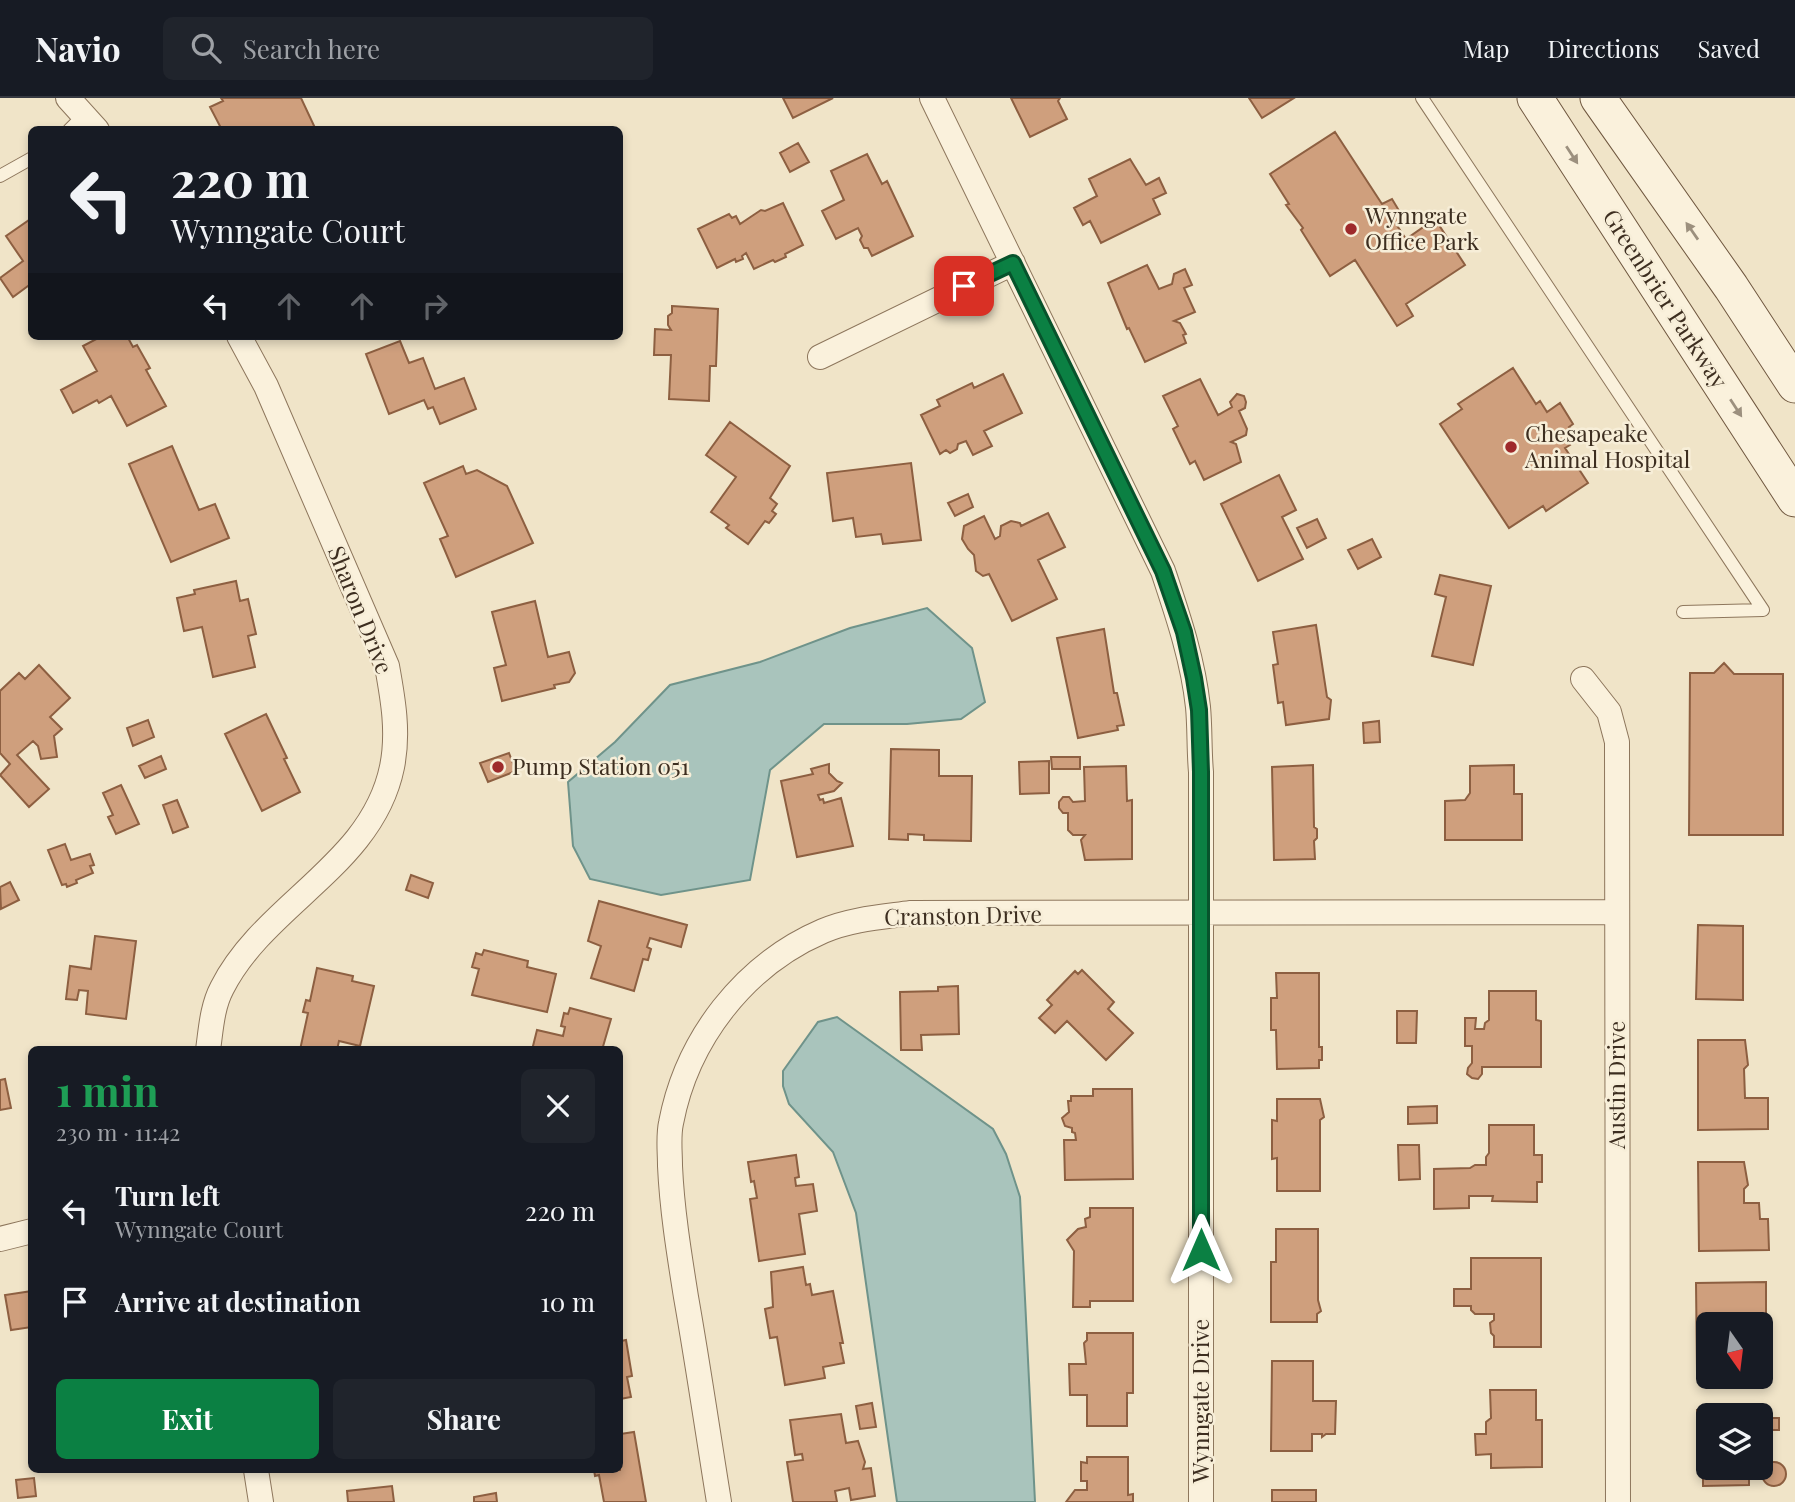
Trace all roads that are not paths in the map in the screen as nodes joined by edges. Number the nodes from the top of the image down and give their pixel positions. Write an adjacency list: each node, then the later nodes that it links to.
1 (932, 98): 7 (street, Wynngate Drive)
2 (1422, 98): 12 (lane)
3 (1535, 98): 11 (main road, Greenbrier Parkway, one-way to 11)
4 (1598, 98): 10 (main road, one-way to 4)
5 (28, 160): 6 (lane)
6 (0, 176)
7 (1013, 263): 9 (street); 15 (street, Wynngate Drive)
8 (241, 340): 16 (street, Sharon Drive)
9 (820, 357)
10 (1795, 385)
11 (1795, 499)
12 (1683, 612)
13 (1583, 679): 14 (street, Austin Drive)
14 (1617, 912): 15 (street, Cranston Drive); 23 (street, Austin Drive)
15 (1201, 914): 21 (street, Cranston Drive); 22 (street, Wynngate Drive)
16 (208, 1046)
17 (28, 1232): 18 (street)
18 (0, 1239)
19 (256, 1473): 20 (street)
20 (261, 1502)
21 (719, 1502)
22 (1201, 1502)
23 (1618, 1502)

